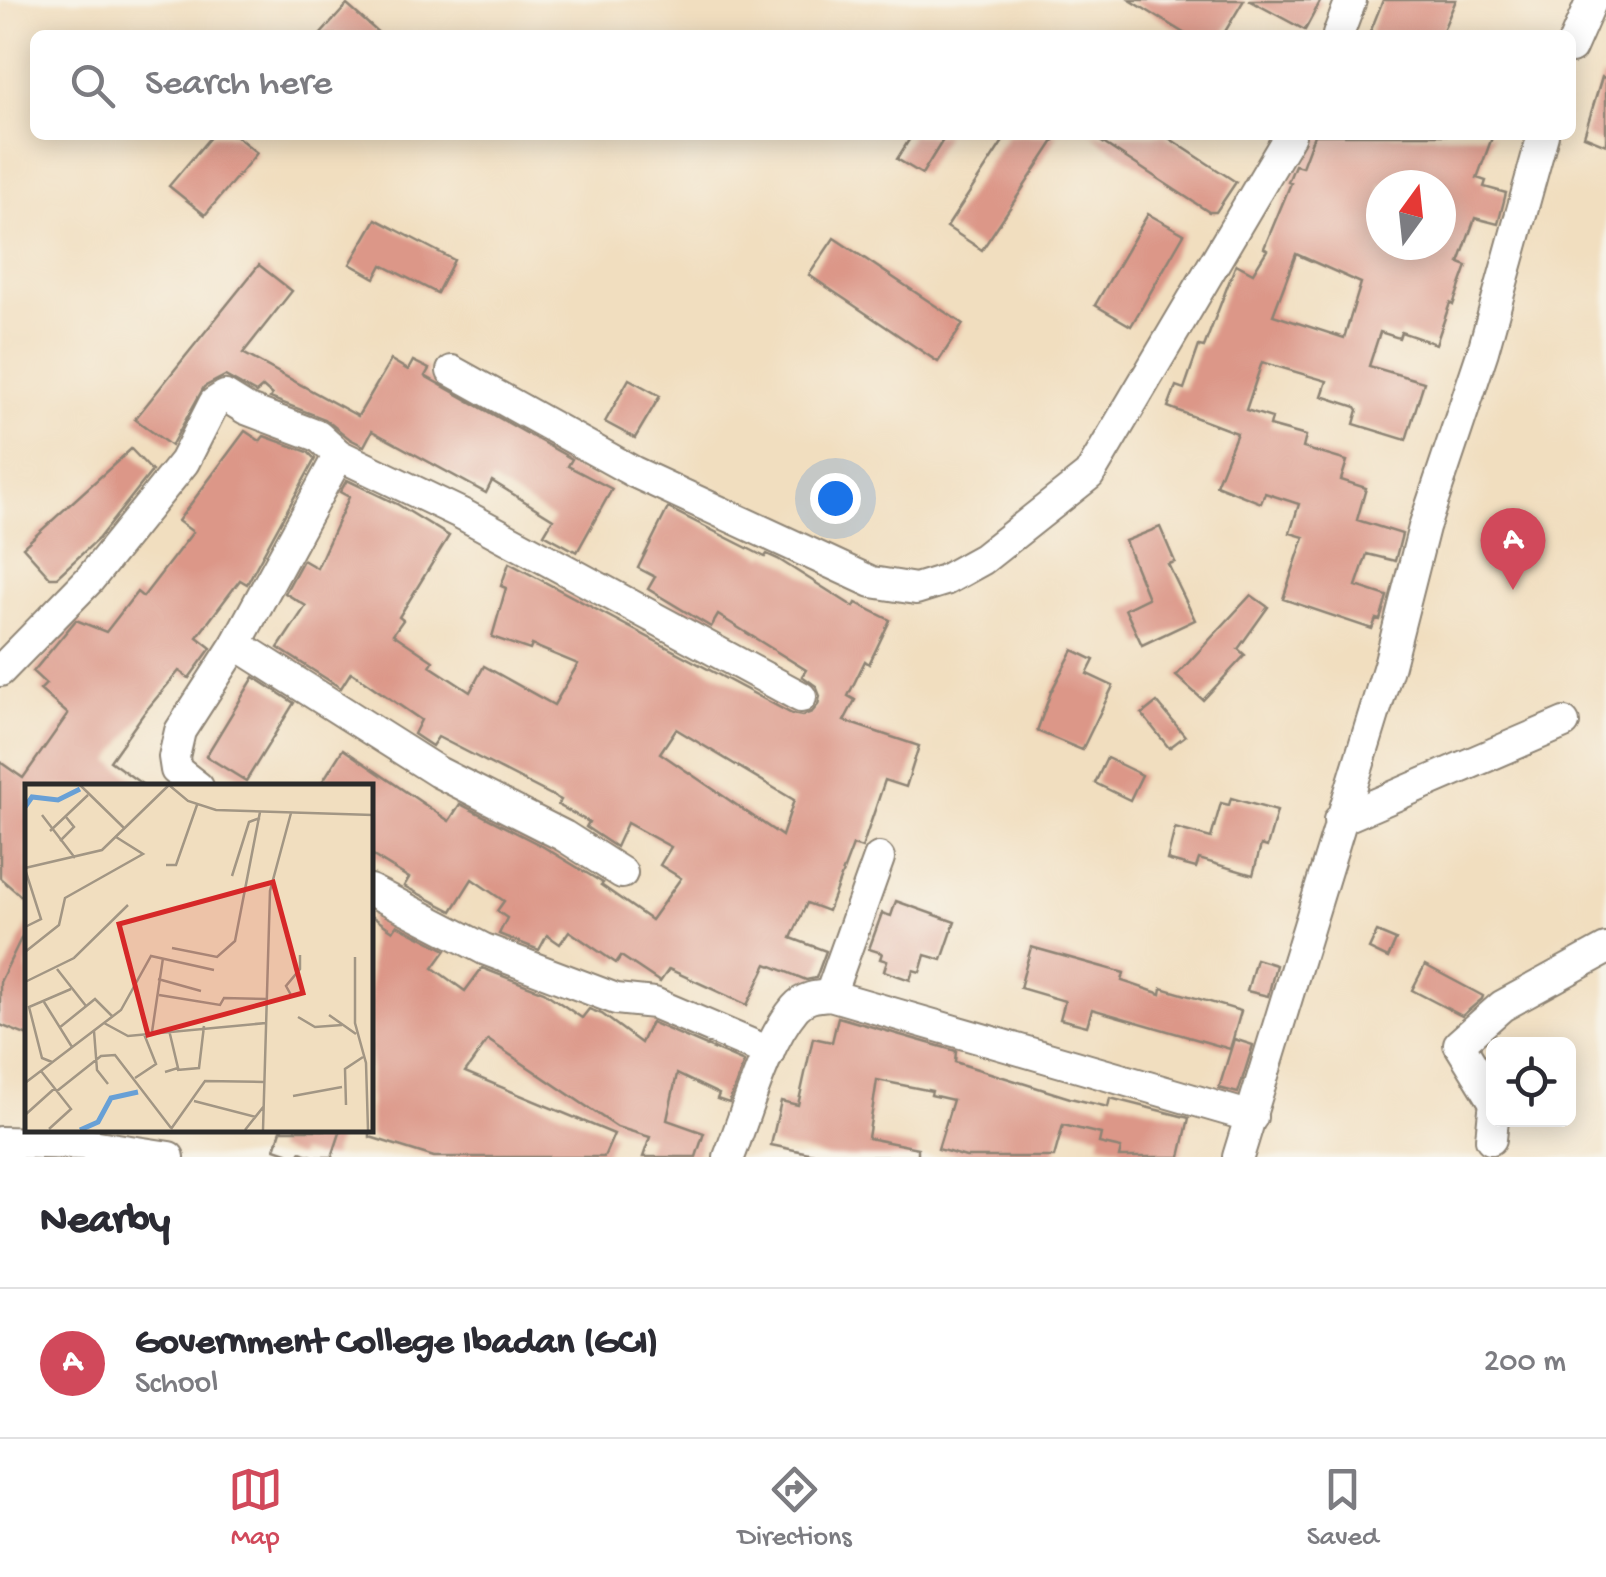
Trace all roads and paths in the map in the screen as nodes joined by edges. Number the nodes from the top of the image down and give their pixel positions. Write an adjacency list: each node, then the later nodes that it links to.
1 (1351, 0): 3 (street)
2 (1592, 0): 4 (street)
3 (1340, 30)
4 (1576, 37)
5 (1287, 140): 7 (street)
6 (1542, 140): 14 (street)
7 (452, 370)
8 (339, 454): 9 (street); 10 (street); 11 (street)
9 (236, 644): 13 (street); 16 (street)
10 (0, 671)
11 (801, 697)
12 (1564, 723): 14 (street)
13 (194, 784)
14 (1339, 820): 22 (street)
15 (879, 858): 19 (street)
16 (622, 873)
17 (372, 891): 20 (street)
18 (1606, 949): 21 (street)
19 (830, 995): 20 (street); 22 (street)
20 (769, 1052): 26 (street)
21 (1486, 1088)
22 (1252, 1117): 27 (street)
23 (46, 1137): 24 (street); 25 (street)
24 (0, 1142)
25 (169, 1157)
26 (729, 1157)
27 (1238, 1157)

